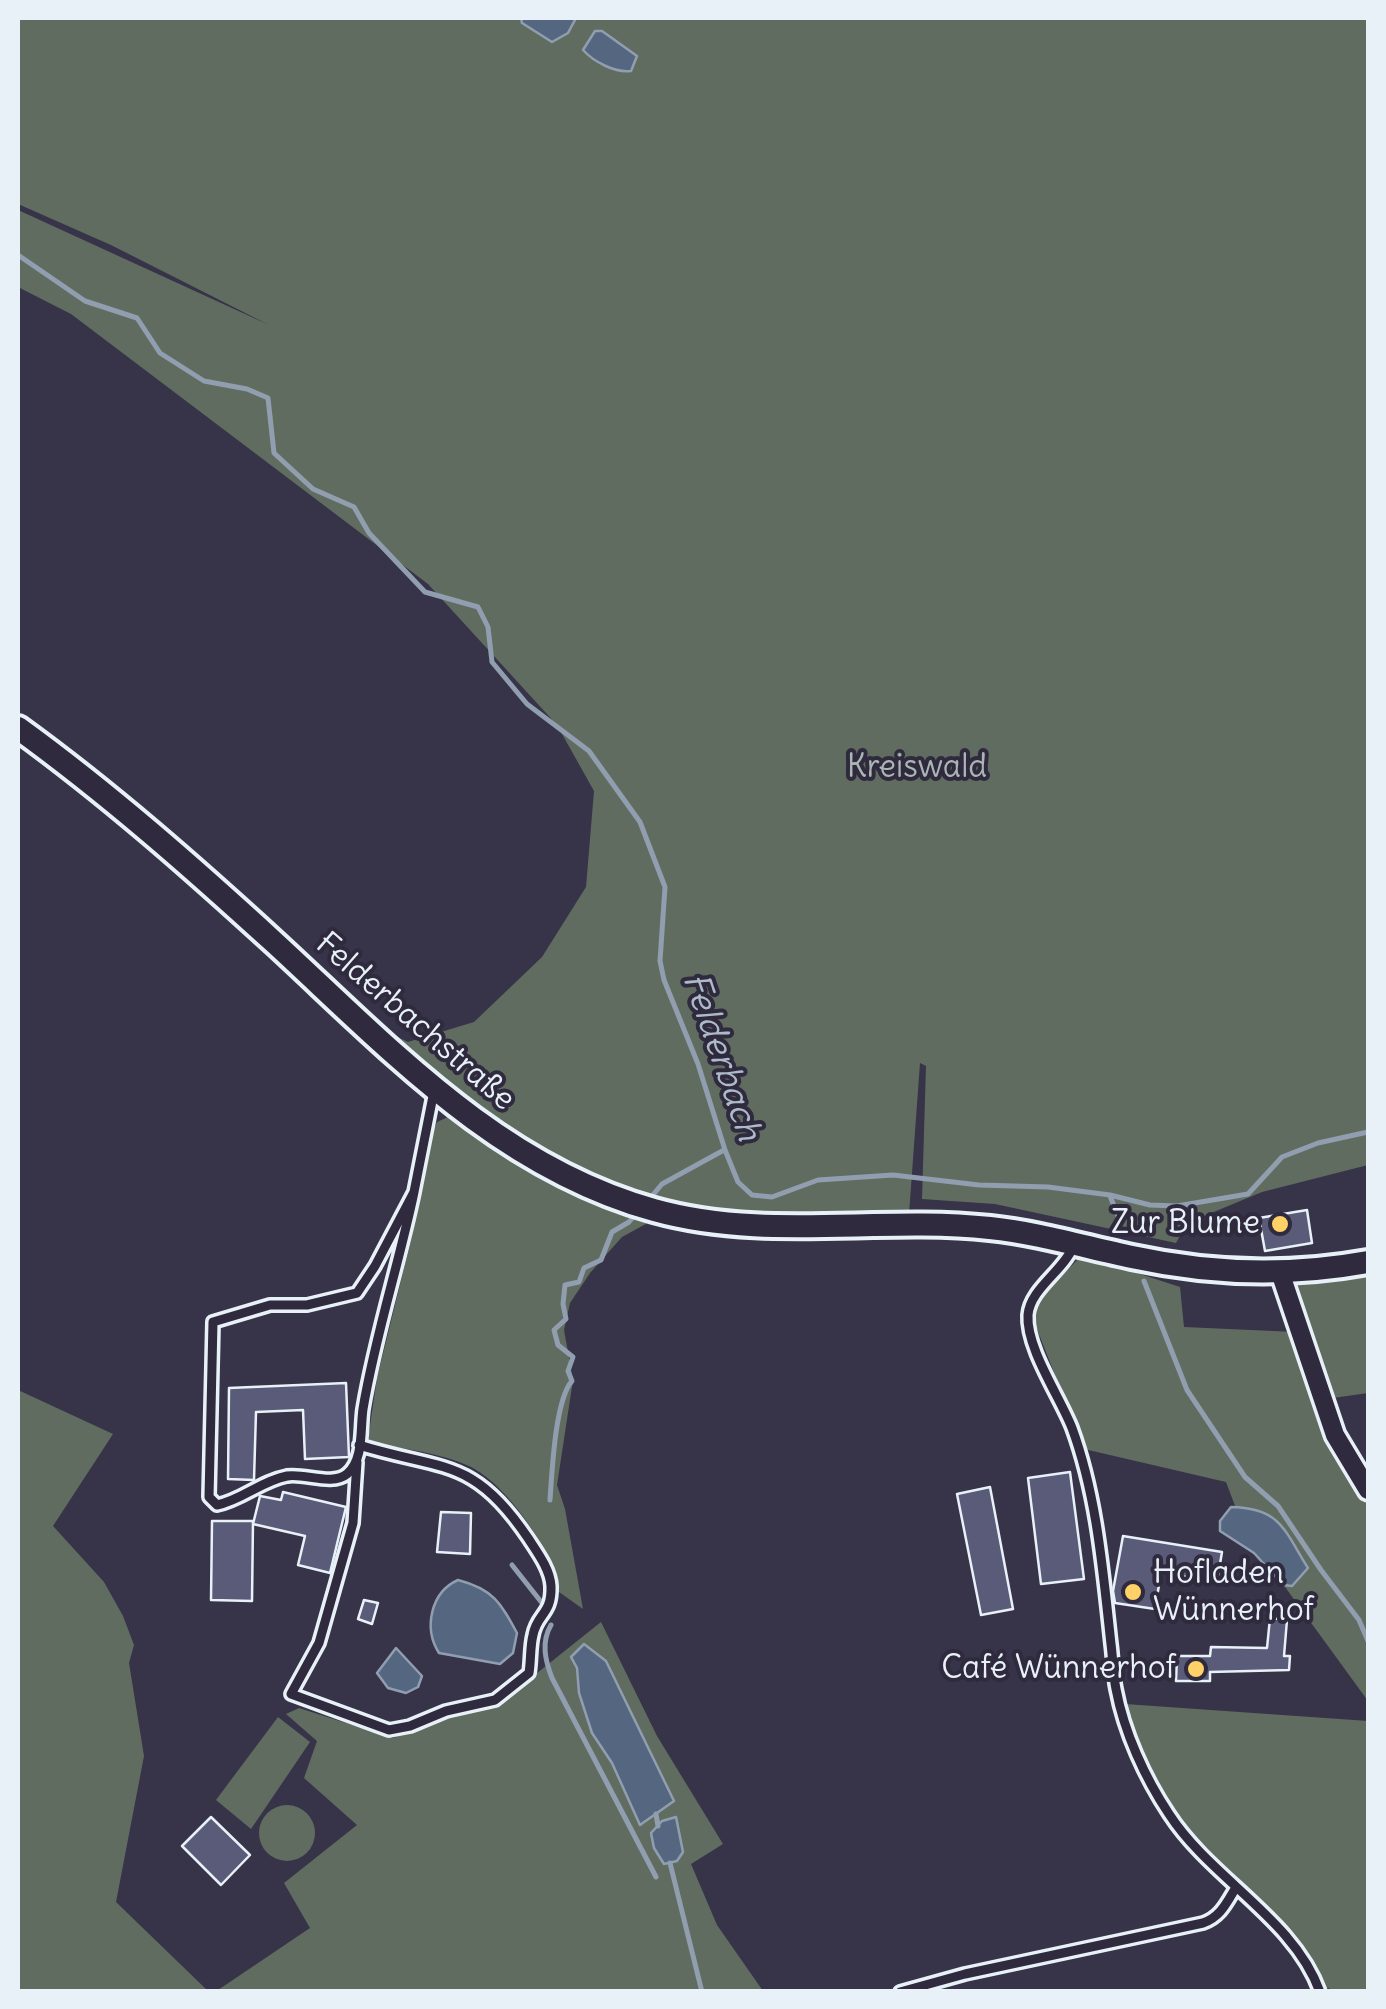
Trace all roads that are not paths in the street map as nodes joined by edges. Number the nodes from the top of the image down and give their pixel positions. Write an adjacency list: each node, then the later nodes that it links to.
1 (18, 728): 2 (street, Felderbachstraße)
2 (434, 1089): 3 (lane); 4 (street, Felderbachstraße)
3 (414, 1192): 7 (lane); 8 (lane)
4 (1074, 1243): 6 (street, Felderbachstraße); 10 (lane)
5 (1368, 1262): 6 (street, Felderbachstraße)
6 (1280, 1272): 9 (street)
7 (359, 1445): 8 (lane); 8 (lane)
8 (357, 1459)
9 (1368, 1490)
10 (1235, 1889): 11 (lane); 12 (lane)
11 (900, 1992)
12 (1320, 1992)

